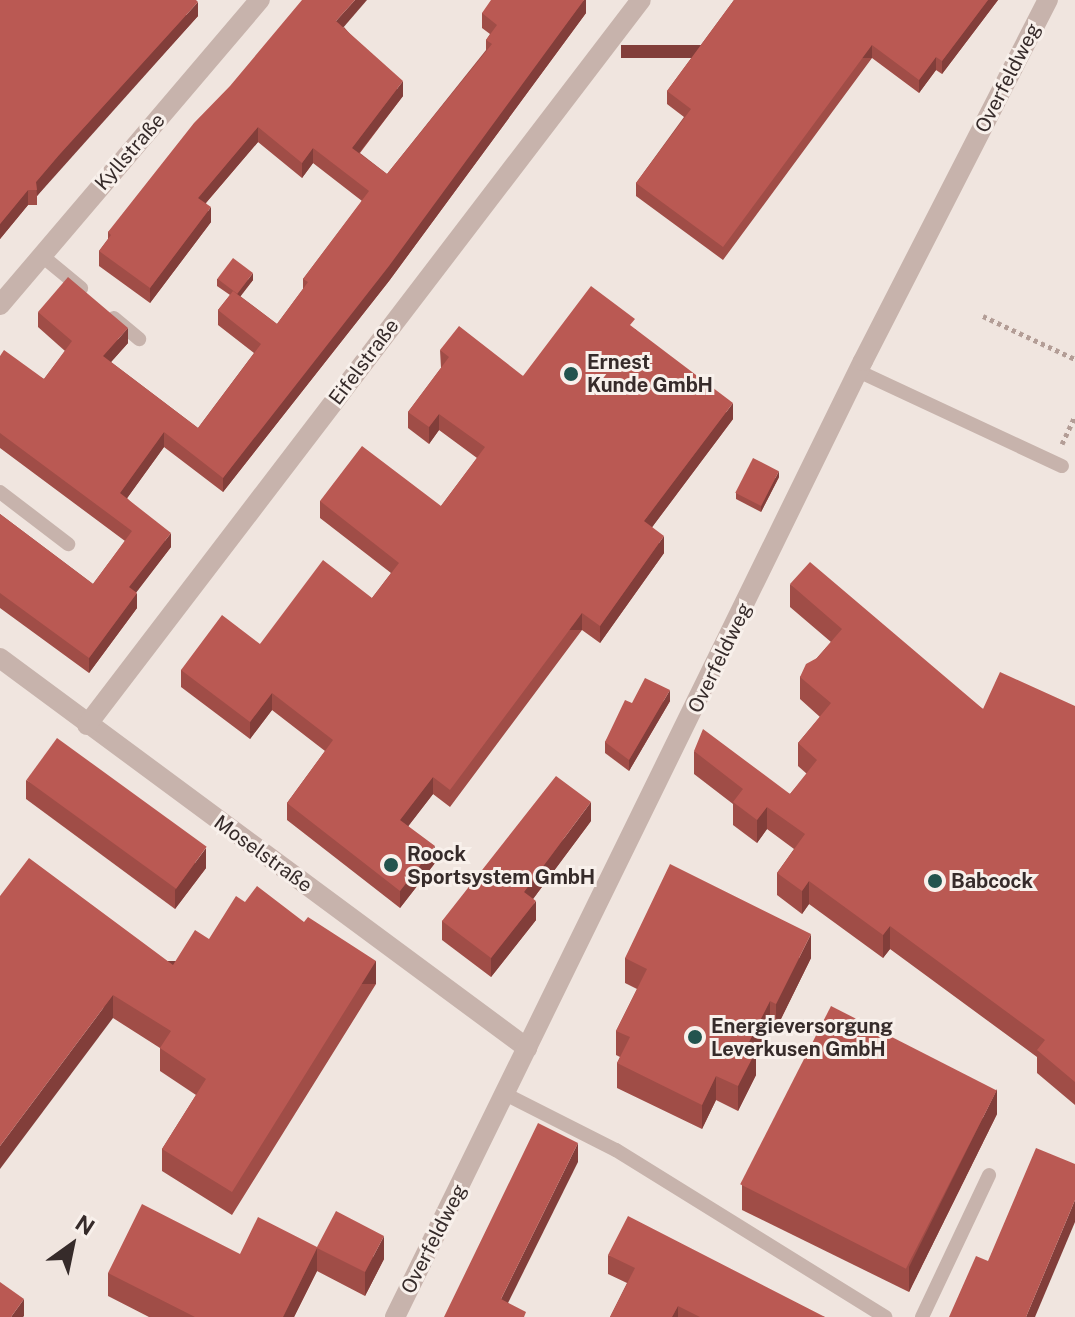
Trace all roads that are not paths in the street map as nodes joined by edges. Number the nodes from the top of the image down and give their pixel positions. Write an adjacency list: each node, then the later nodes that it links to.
1 (260, 0): 4 (street, Kyllstraße)
2 (1048, 0): 7 (street, Overfeldweg)
3 (639, 1): 12 (street, Eifelstraße)
4 (41, 255): 5 (street, Kyllstraße); 6 (lane)
5 (0, 305)
6 (139, 339)
7 (858, 371): 8 (lane); 13 (street, Overfeldweg)
8 (1058, 464)
9 (0, 492): 10 (lane)
10 (68, 544)
11 (0, 658): 12 (street, Moselstraße)
12 (87, 725): 13 (street, Moselstraße)
13 (527, 1048): 14 (street, Overfeldweg)
14 (505, 1094): 16 (street, Overfeldweg); 17 (lane)
15 (989, 1175): 18 (lane)
16 (395, 1317)
17 (885, 1317)
18 (922, 1317)

